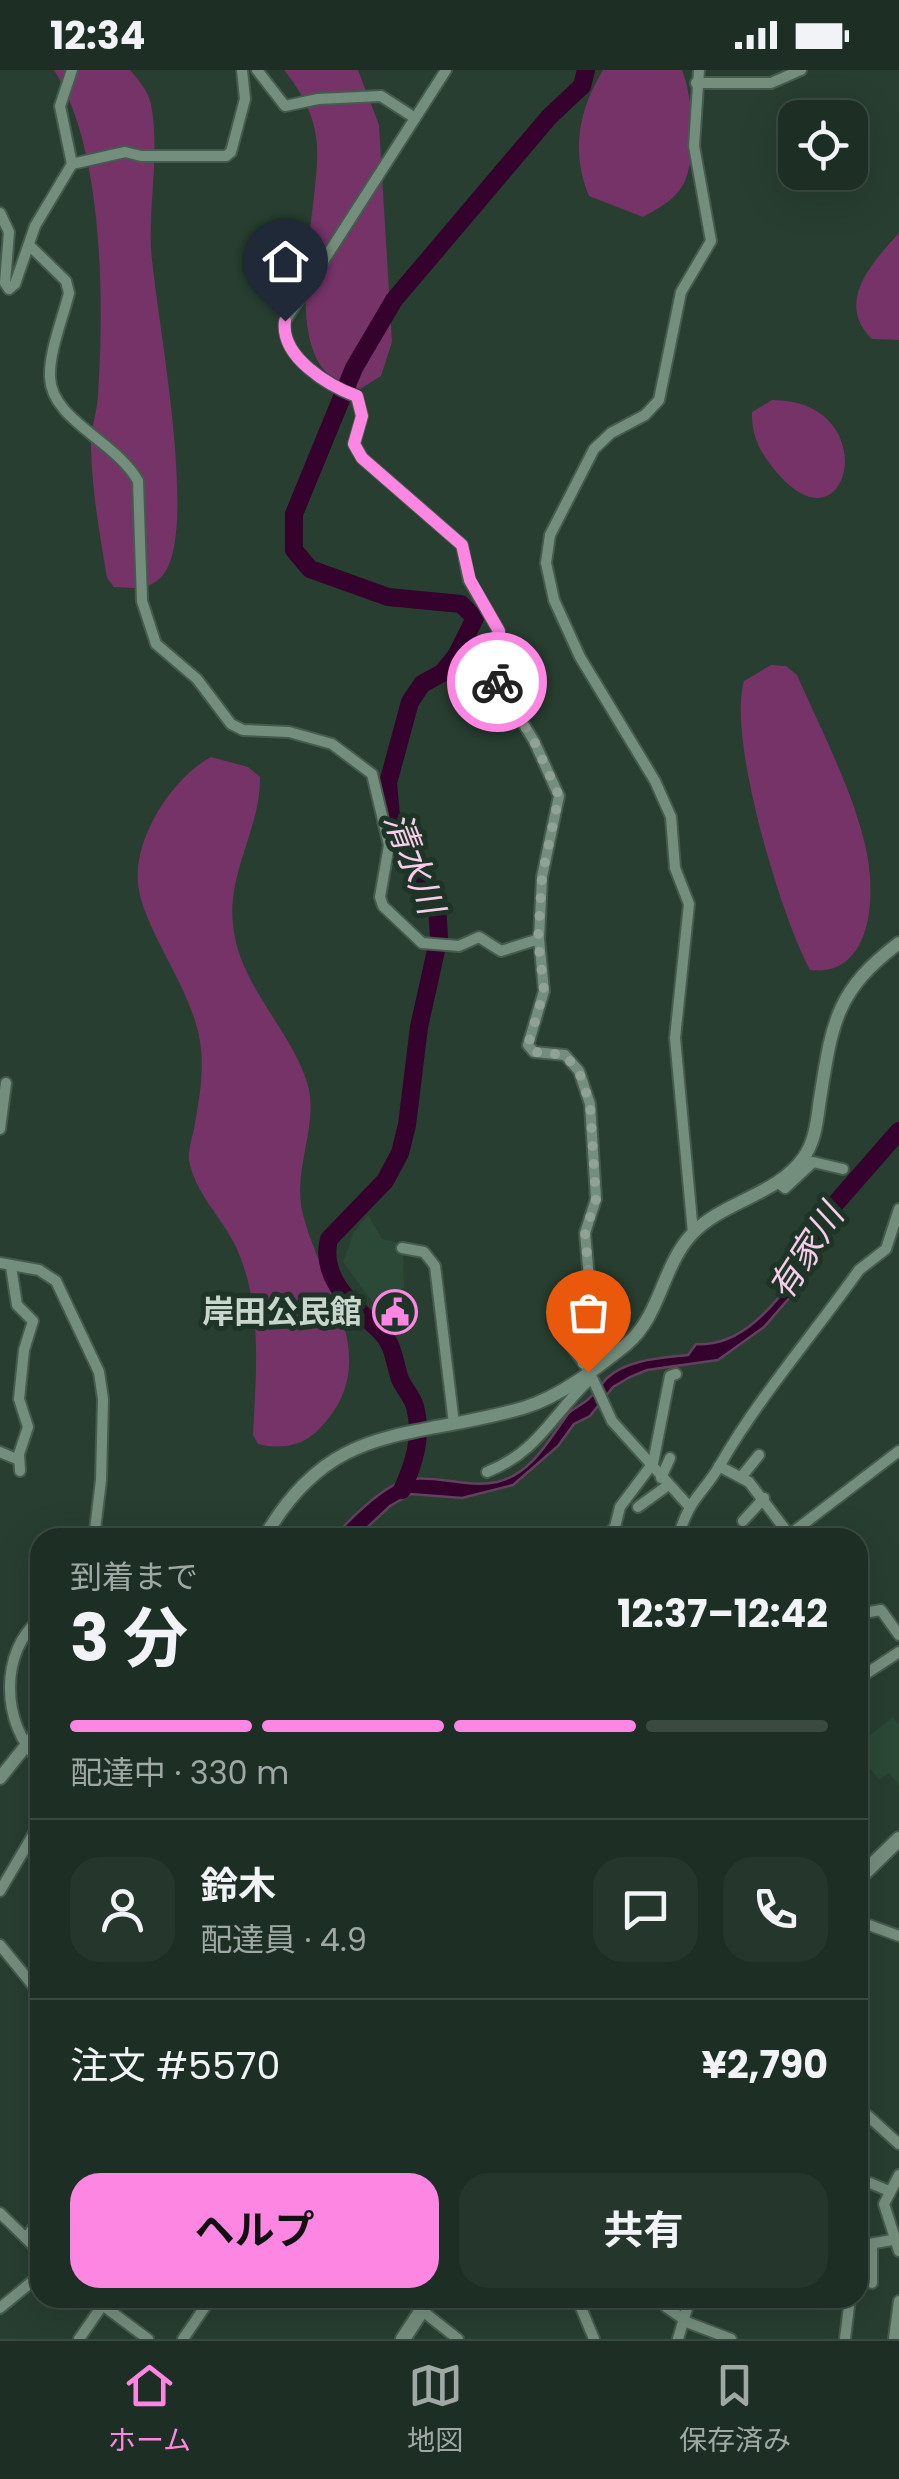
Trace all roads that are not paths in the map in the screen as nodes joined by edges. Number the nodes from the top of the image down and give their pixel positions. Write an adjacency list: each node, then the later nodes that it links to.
1 (72, 70): 9 (street)
2 (242, 70): 9 (street)
3 (257, 70): 8 (street)
4 (446, 70): 8 (street)
5 (699, 70): 7 (street)
6 (801, 70): 7 (street)
7 (696, 83): 19 (street)
8 (416, 118): 12 (street)
9 (72, 164): 11 (street)
10 (0, 213): 11 (street)
11 (30, 246): 12 (street)
12 (538, 940): 23 (street)
13 (899, 943): 17 (street)
14 (6, 1083): 15 (street)
15 (0, 1130)
16 (843, 1169): 17 (street)
17 (778, 1182): 19 (street)
18 (899, 1209): 30 (street)
19 (693, 1233): 23 (street)
20 (402, 1248): 24 (street)
21 (6, 1265): 26 (street); 42 (street)
22 (676, 1374): 29 (street)
23 (590, 1378): 24 (street); 29 (street); 31 (street)
24 (454, 1424): 43 (street)
25 (899, 1451): 48 (street)
26 (0, 1452)
27 (758, 1455): 32 (street)
28 (670, 1458): 33 (street)
29 (651, 1466): 33 (street); 44 (street)
30 (719, 1466): 32 (street); 34 (street)
31 (486, 1472)
32 (742, 1476): 37 (street)
33 (664, 1482): 38 (street); 39 (street)
34 (701, 1488): 36 (street); 38 (street)
35 (777, 1496): 37 (street)
36 (711, 1500)
37 (766, 1501): 40 (street); 47 (street)
38 (687, 1504): 45 (street)
39 (638, 1507)
40 (743, 1521)
41 (688, 1525): 46 (street)
42 (95, 1528)
43 (270, 1528)
44 (613, 1528)
45 (682, 1528)
46 (686, 1528)
47 (785, 1528)
48 (800, 1528)
49 (868, 1612): 51 (street)
50 (30, 1626): 55 (street)
51 (899, 1635)
52 (899, 1652): 53 (street)
53 (868, 1672)
54 (30, 1737): 55 (street)
55 (24, 1743): 56 (street); 57 (street)
56 (30, 1750)
57 (0, 1778)
58 (899, 1838): 60 (main road)
59 (30, 1843): 61 (street)
60 (868, 1868)
61 (0, 1891)
62 (868, 1926): 63 (street)
63 (899, 1936)
64 (0, 1946): 65 (street)
65 (30, 1982)
66 (868, 2118): 67 (street)
67 (899, 2144)
68 (899, 2175): 70 (street)
69 (870, 2183): 70 (street)
70 (889, 2191): 74 (street)
71 (0, 2213): 73 (street)
72 (30, 2233): 73 (street)
73 (26, 2238): 75 (street)
74 (892, 2240): 76 (street); 78 (street)
75 (30, 2242)
76 (872, 2244): 77 (street); 80 (street)
77 (868, 2245)
78 (899, 2250)
79 (30, 2283): 82 (street)
80 (872, 2283)
81 (899, 2301): 104 (street)
82 (0, 2308)
83 (94, 2308): 96 (street)
84 (103, 2308): 97 (street)
85 (203, 2308): 98 (street)
86 (423, 2308): 99 (main road)
87 (430, 2308): 100 (street)
88 (581, 2308): 95 (street)
89 (661, 2308): 93 (street)
90 (672, 2308): 94 (street)
91 (688, 2308): 94 (street)
92 (849, 2308): 103 (street)
93 (655, 2316)
94 (685, 2320): 101 (street); 102 (street)
95 (593, 2338)
96 (79, 2339)
97 (148, 2339)
98 (183, 2339)
99 (403, 2339)
100 (458, 2339)
101 (678, 2339)
102 (731, 2339)
103 (846, 2339)
104 (894, 2339)

